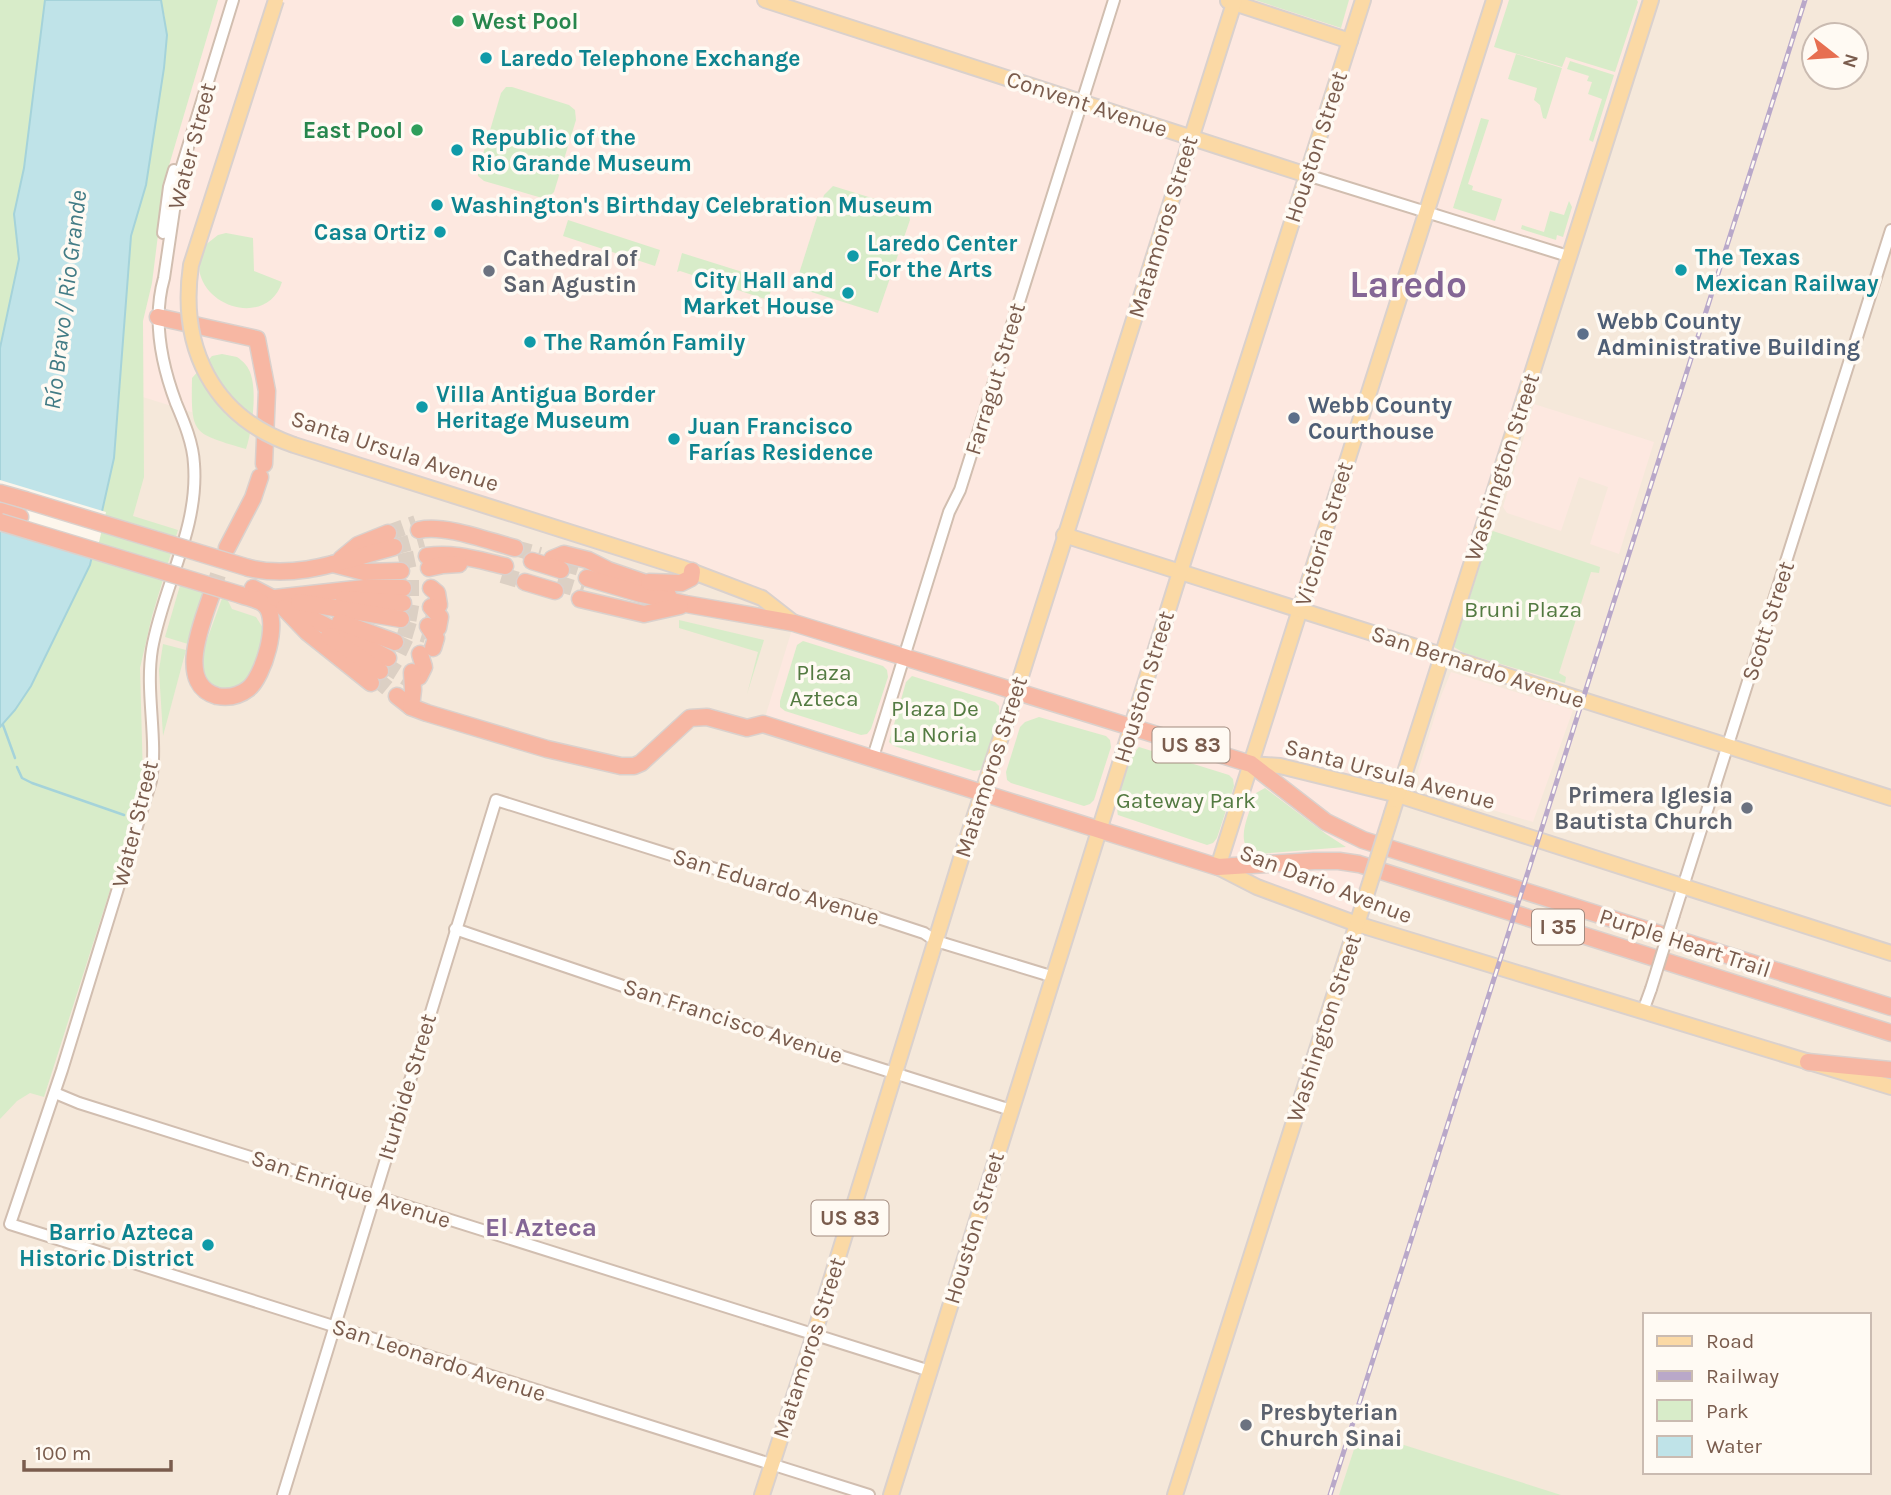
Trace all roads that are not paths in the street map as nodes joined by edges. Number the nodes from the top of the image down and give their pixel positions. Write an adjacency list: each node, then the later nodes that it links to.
1 (226, 0): 17 (street, Water Street)
2 (233, 0): 17 (street, Water Street)
3 (276, 0): 28 (main road, Santa Ursula Avenue, bridge)
4 (765, 0): 11 (main road, Convent Avenue)
5 (1114, 0): 11 (street, Farragut Street)
6 (1363, 0): 10 (main road, Houston Street)
7 (1494, 0): 14 (main road, Victoria Street)
8 (1651, 0): 16 (main road, Washington Street)
9 (1232, 1): 10 (main road); 12 (main road, Matamoros Street)
10 (1350, 41): 13 (main road, Houston Street)
11 (1082, 102): 12 (main road, Convent Avenue); 41 (street, Farragut Street)
12 (1191, 138): 13 (main road, Convent Avenue); 22 (main road, Matamoros Street)
13 (1307, 175): 14 (street, Convent Avenue); 29 (main road, Houston Street)
14 (1427, 212): 16 (street, Convent Avenue); 36 (main road, Victoria Street)
15 (1891, 230): 44 (street, Scott Street)
16 (1569, 256): 40 (main road, Washington Street)
17 (160, 293): 18 (street, Water Street)
18 (158, 317): 23 (highway); 66 (street, Water Street)
19 (0, 493): 26 (highway, bridge)
20 (0, 511): 33 (highway)
21 (0, 522): 33 (highway, bridge)
22 (1065, 535): 29 (main road, San Bernardo Avenue); 42 (main road, Matamoros Street)
23 (227, 548)
24 (508, 561): 24 (highway); 25 (highway)
25 (428, 562)
26 (333, 564): 26 (highway)
27 (546, 571): 30 (highway)
28 (692, 571): 30 (highway); 37 (main road, Santa Ursula Avenue)
29 (1180, 572): 36 (main road, San Bernardo Avenue); 43 (main road, Houston Street)
30 (643, 582): 35 (highway)
31 (585, 585): 35 (highway)
32 (213, 590): 33 (highway)
33 (242, 590): 34 (highway)
34 (275, 598): 38 (highway); 38 (highway); 38 (highway); 38 (highway); 38 (highway)
35 (686, 604): 37 (highway, Santa Ursula Avenue)
36 (1300, 610): 40 (main road, San Bernardo Avenue); 46 (main road, Victoria Street)
37 (794, 623): 41 (highway, Santa Ursula Avenue)
38 (392, 638)
39 (422, 650): 45 (highway, San Dario Avenue)
40 (1441, 655): 44 (main road, San Bernardo Avenue); 48 (main road, Washington Street)
41 (904, 656): 42 (highway, Santa Ursula Avenue); 45 (street, Farragut Street)
42 (1016, 692): 43 (highway, Santa Ursula Avenue / US 83); 47 (main road, Matamoros Street / US 83)
43 (1131, 727): 46 (highway, Santa Ursula Avenue / US 83); 51 (main road, Houston Street)
44 (1728, 746): 49 (main road, San Bernardo Avenue); 53 (street, Scott Street)
45 (873, 757): 47 (highway, San Dario Avenue)
46 (1251, 764): 48 (main road, Santa Ursula Avenue); 52 (main road, Victoria Street); 59 (highway, Purple Heart Trail / I 35)
47 (982, 792): 51 (highway, San Dario Avenue); 56 (main road, Matamoros Street / US 83)
48 (1398, 795): 53 (main road, Santa Ursula Avenue); 54 (main road, Washington Street, bridge)
49 (1891, 798)
50 (496, 800): 55 (street, Iturbide Street); 56 (street, San Eduardo Avenue)
51 (1100, 829): 52 (highway, San Dario Avenue); 58 (main road, Houston Street)
52 (1218, 867): 54 (main road, San Dario Avenue); 61 (highway, Purple Heart Trail / I 35)
53 (1683, 885): 57 (main road, Santa Ursula Avenue); 60 (street, Scott Street, bridge)
54 (1357, 924): 60 (main road, San Dario Avenue); 78 (main road, Washington Street)
55 (455, 929): 64 (street, San Francisco Avenue); 68 (street, Iturbide Street)
56 (936, 940): 58 (street, San Eduardo Avenue); 64 (main road, Matamoros Street / US 83)
57 (1891, 953)
58 (1054, 977): 67 (main road, Houston Street)
59 (1891, 1007)
60 (1643, 1011): 62 (main road, San Dario Avenue)
61 (1891, 1033)
62 (1808, 1062): 63 (highway); 65 (main road, San Dario Avenue)
63 (1891, 1070)
64 (895, 1073): 67 (street, San Francisco Avenue); 71 (main road, Matamoros Street / US 83)
65 (1891, 1087)
66 (55, 1093): 68 (street, San Enrique Avenue); 69 (street, Water Street)
67 (1011, 1110): 72 (main road, Houston Street)
68 (374, 1197): 70 (street, Iturbide Street); 71 (street, San Enrique Avenue)
69 (10, 1224): 70 (street, San Leonardo Avenue)
70 (335, 1326): 73 (street, San Leonardo Avenue); 74 (street, Iturbide Street)
71 (814, 1335): 72 (street, San Enrique Avenue); 73 (main road, Matamoros Street / US 83)
72 (930, 1371): 77 (main road, Houston Street)
73 (772, 1465): 75 (main road, Matamoros Street / US 83); 76 (street, San Leonardo Avenue)
74 (283, 1495)
75 (762, 1495)
76 (869, 1495)
77 (891, 1495)
78 (1175, 1495)

